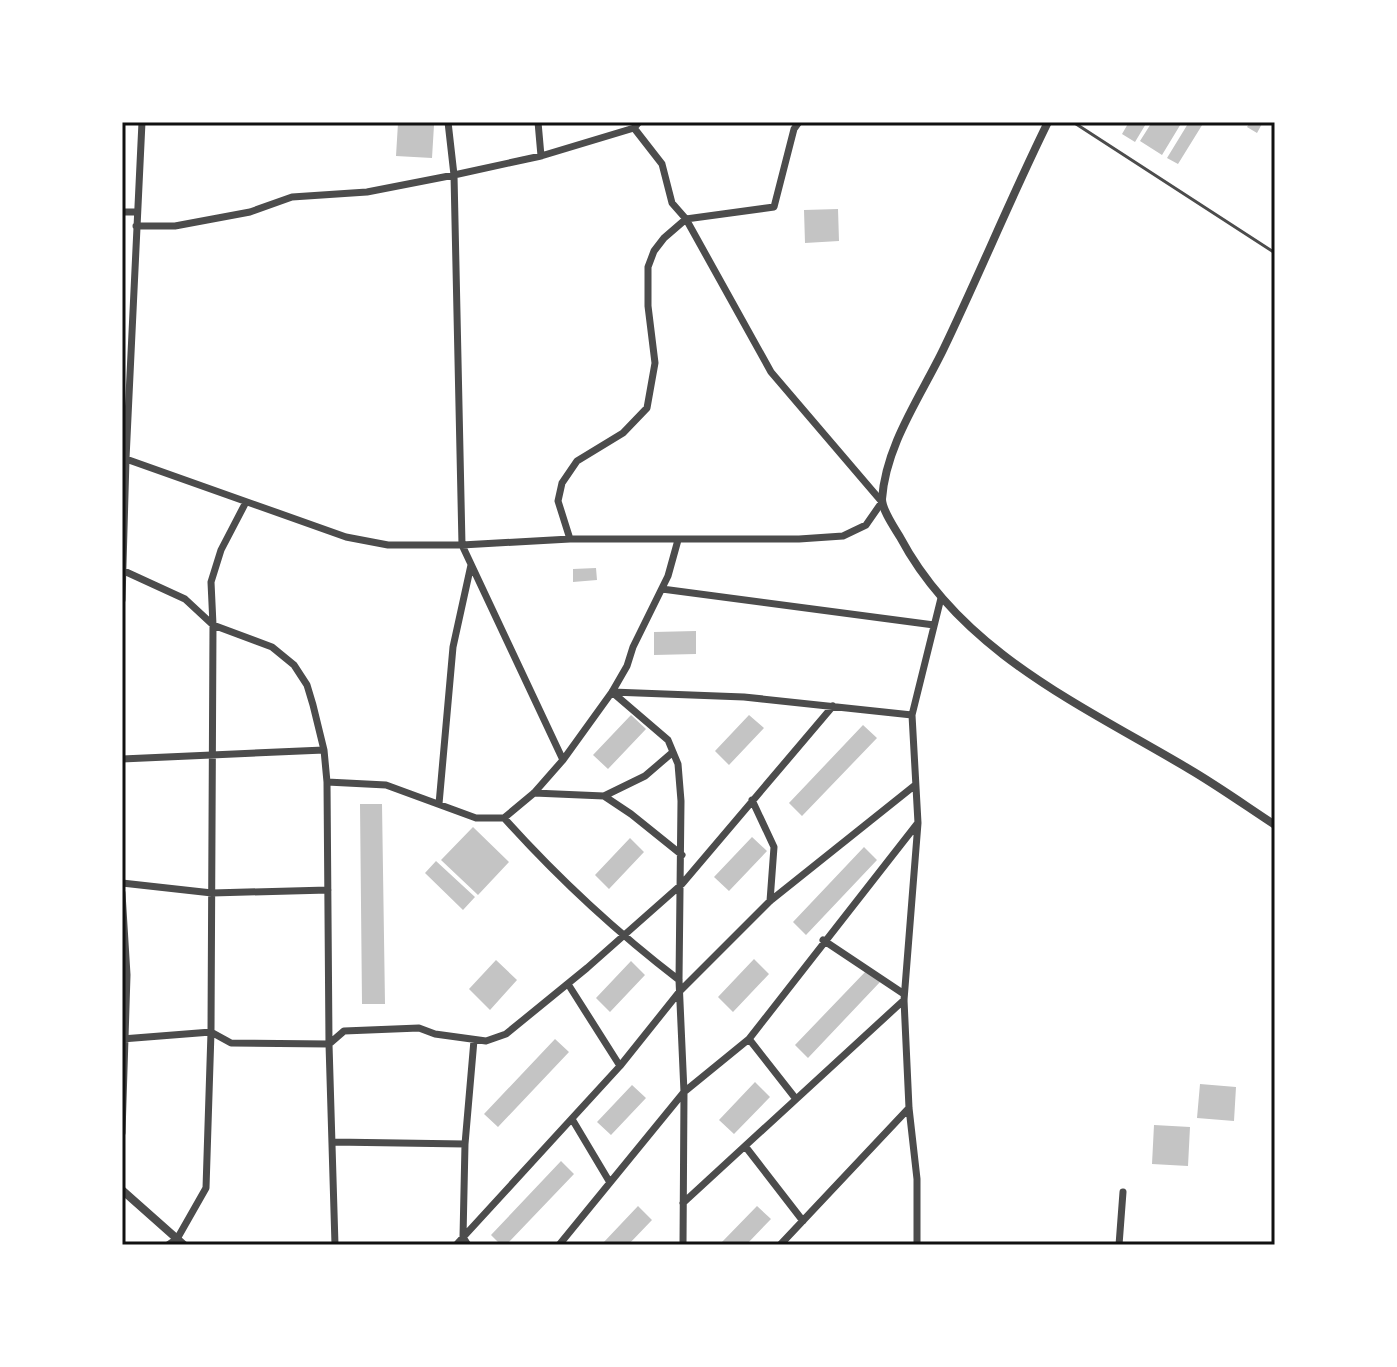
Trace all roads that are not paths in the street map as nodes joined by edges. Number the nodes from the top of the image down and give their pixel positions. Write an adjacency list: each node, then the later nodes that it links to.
1 (142, 122): 11 (street)
2 (448, 122): 9 (street)
3 (538, 122): 8 (street)
4 (799, 122): 12 (street)
5 (1048, 122): 17 (street)
6 (1073, 122): 14 (lane)
7 (636, 125): 8 (street); 12 (street)
8 (541, 156): 9 (street)
9 (454, 175): 13 (street); 21 (street)
10 (122, 212): 11 (street)
11 (137, 212): 13 (street)
12 (686, 219): 17 (street); 19 (street)
13 (136, 226): 15 (street)
14 (1275, 253)
15 (126, 459): 16 (street); 18 (street)
16 (246, 502): 21 (street); 27 (street)
17 (882, 502): 20 (street); 25 (street)
18 (123, 520): 23 (street)
19 (570, 539): 20 (street); 21 (street)
20 (678, 540): 24 (street)
21 (462, 545): 22 (street)
22 (471, 565): 36 (street); 42 (street)
23 (124, 571): 26 (street); 27 (street)
24 (662, 589): 28 (street); 29 (street)
25 (941, 598): 28 (street); 45 (street)
26 (122, 600)
27 (213, 625): 32 (street); 34 (street)
28 (934, 625): 31 (street)
29 (612, 692): 30 (street); 33 (street); 36 (street)
30 (833, 706): 31 (street); 41 (street)
31 (912, 715): 38 (street)
32 (324, 750): 34 (street); 37 (street)
33 (673, 752): 40 (street); 46 (street)
34 (212, 756): 35 (street); 51 (street)
35 (122, 759)
36 (563, 760): 39 (street)
37 (327, 782): 42 (street); 49 (street)
38 (914, 786): 44 (street); 52 (street)
39 (534, 793): 40 (street); 43 (street)
40 (604, 796): 46 (street)
41 (752, 800): 48 (street); 52 (street)
42 (439, 804): 43 (street)
43 (504, 818): 53 (street)
44 (918, 823): 54 (street); 58 (street)
45 (1275, 825)
46 (682, 855): 48 (street)
47 (122, 883): 51 (street)
48 (682, 884): 53 (street); 55 (street)
49 (328, 890): 51 (street); 63 (street)
50 (122, 893): 60 (street)
51 (212, 893): 59 (street)
52 (770, 901): 57 (street)
53 (623, 937): 55 (street); 56 (street)
54 (823, 940): 58 (street); 61 (street)
55 (679, 980): 57 (street)
56 (568, 984): 62 (street); 64 (street)
57 (680, 991): 64 (street); 65 (street)
58 (904, 997): 66 (street); 67 (street)
59 (211, 1032): 60 (street); 63 (street); 79 (street)
60 (124, 1039): 69 (street)
61 (749, 1039): 65 (street); 66 (street)
62 (474, 1040): 63 (street); 71 (street)
63 (329, 1044): 70 (street)
64 (620, 1066): 68 (street)
65 (684, 1092): 73 (street); 76 (street)
66 (796, 1099): 72 (street)
67 (909, 1108): 77 (street); 87 (street)
68 (572, 1119): 73 (street); 78 (street)
69 (122, 1133)
70 (333, 1142): 71 (street); 81 (street)
71 (465, 1144): 78 (street)
72 (745, 1146): 76 (street); 77 (street)
73 (609, 1181): 84 (street)
74 (122, 1190): 79 (street)
75 (1123, 1192): 88 (street)
76 (683, 1203): 85 (street)
77 (803, 1221): 86 (street)
78 (463, 1237): 82 (street); 83 (street)
79 (181, 1242): 80 (street)
80 (168, 1245)
81 (335, 1245)
82 (456, 1245)
83 (468, 1245)
84 (559, 1245)
85 (683, 1245)
86 (780, 1245)
87 (917, 1245)
88 (1119, 1245)

